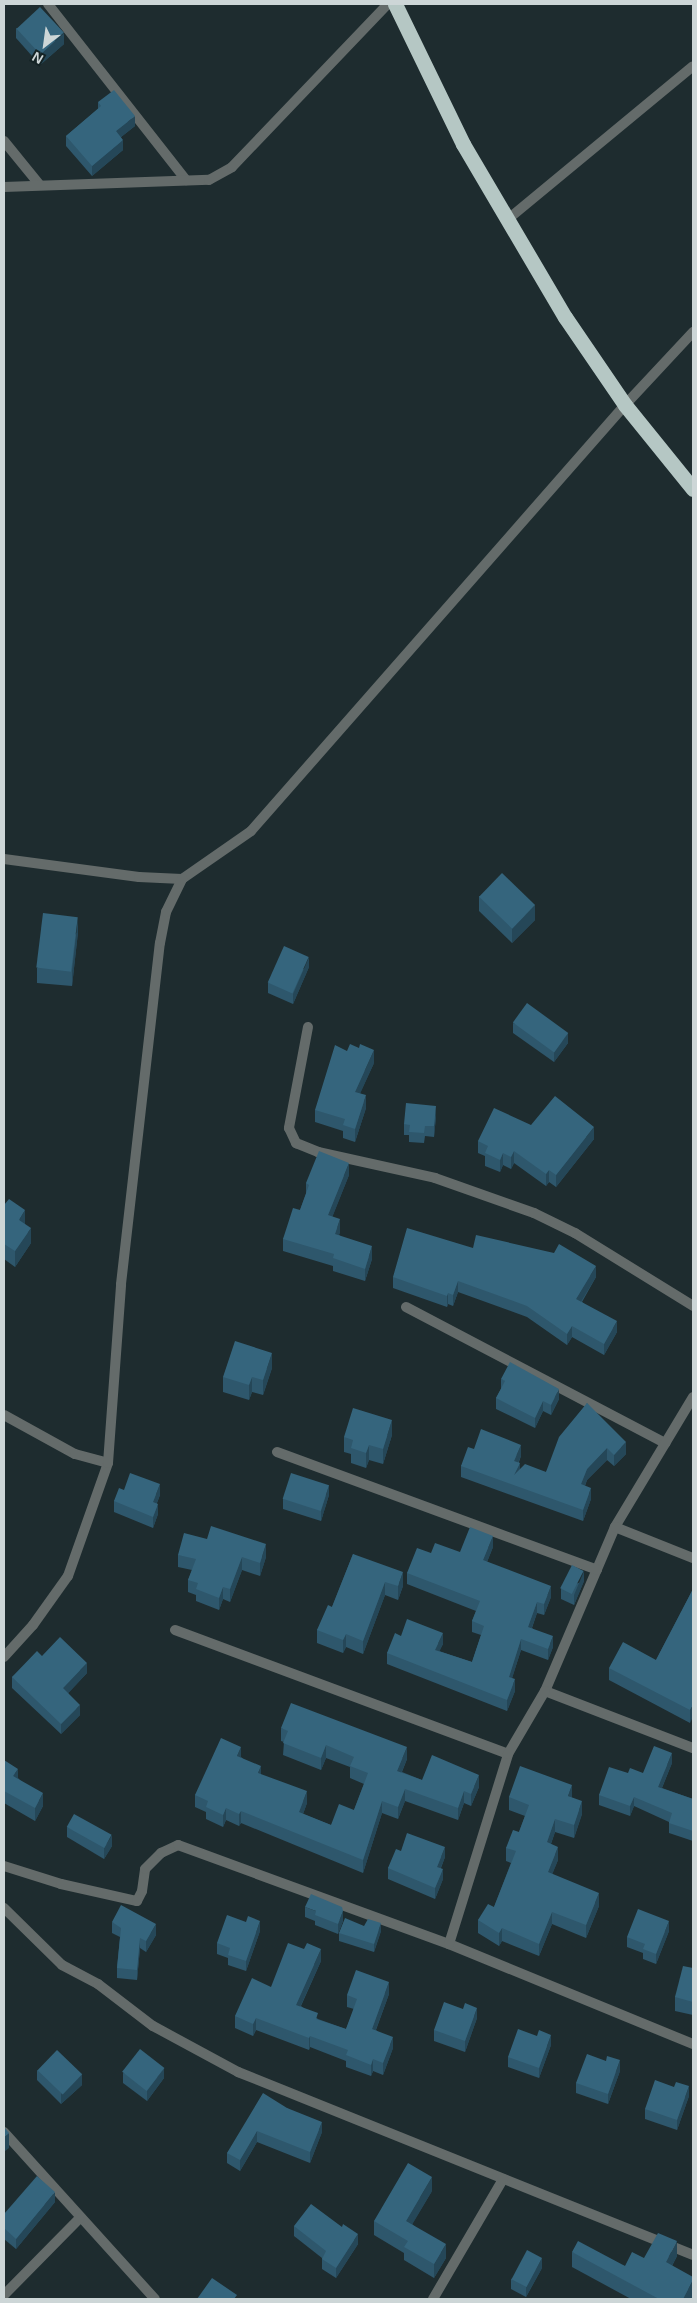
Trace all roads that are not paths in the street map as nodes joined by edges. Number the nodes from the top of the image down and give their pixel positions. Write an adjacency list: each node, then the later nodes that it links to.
1 (48, 4): 6 (street)
2 (388, 4): 6 (street)
3 (395, 4): 9 (highway)
4 (693, 66): 9 (street)
5 (4, 141): 7 (street)
6 (186, 180): 7 (street)
7 (39, 184): 8 (street)
8 (4, 187)
9 (507, 220): 11 (highway)
10 (693, 332): 11 (street)
11 (625, 405): 12 (highway); 14 (street)
12 (693, 489)
13 (4, 859): 14 (street)
14 (182, 879): 22 (street)
15 (308, 1028): 16 (street)
16 (693, 1306)
17 (406, 1307): 20 (street)
18 (693, 1397): 20 (street)
19 (4, 1415): 22 (street)
20 (665, 1443): 23 (street)
21 (277, 1452): 25 (street)
22 (108, 1463): 27 (street)
23 (615, 1527): 24 (street); 25 (street)
24 (693, 1558)
25 (597, 1570): 28 (street)
26 (175, 1630): 30 (street)
27 (4, 1657)
28 (545, 1691): 29 (street); 30 (street)
29 (693, 1748)
30 (508, 1754): 33 (street)
31 (4, 1866): 33 (street)
32 (4, 1908): 36 (street)
33 (449, 1944): 34 (street)
34 (693, 2044)
35 (4, 2132): 37 (street)
36 (503, 2179): 38 (street); 41 (street)
37 (79, 2219): 39 (street); 40 (street)
38 (693, 2255)
39 (4, 2295)
40 (155, 2299)
41 (433, 2299)

